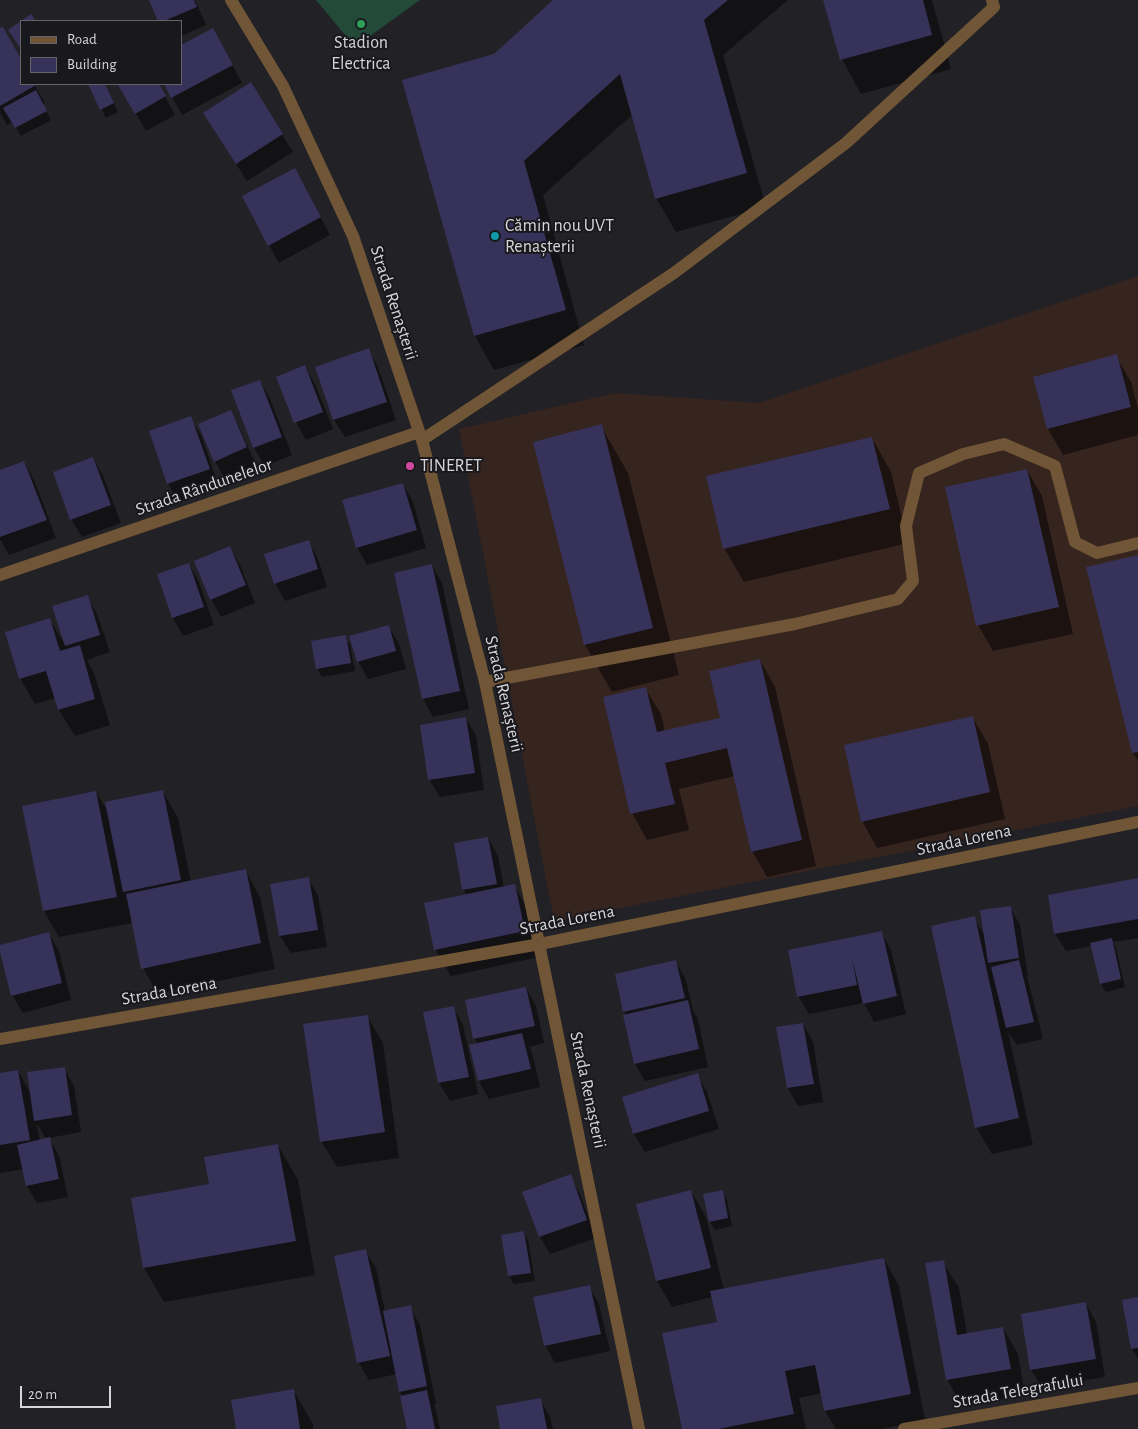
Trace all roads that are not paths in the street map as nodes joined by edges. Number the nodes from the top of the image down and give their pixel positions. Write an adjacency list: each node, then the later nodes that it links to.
1 (231, 0): 3 (street, Strada Renașterii)
2 (992, 0): 3 (street, Strada Rândunelelor)
3 (420, 436): 5 (street, Strada Rândunelelor); 6 (street, Strada Renașterii)
4 (1138, 543): 6 (street)
5 (0, 575)
6 (485, 682): 8 (street, Strada Renașterii)
7 (1138, 822): 8 (street, Strada Lorena)
8 (540, 944): 9 (street, Strada Lorena); 11 (street, Strada Renașterii)
9 (0, 1038)
10 (1138, 1388): 12 (street, Strada Telegrafului)
11 (639, 1429)
12 (904, 1429)

